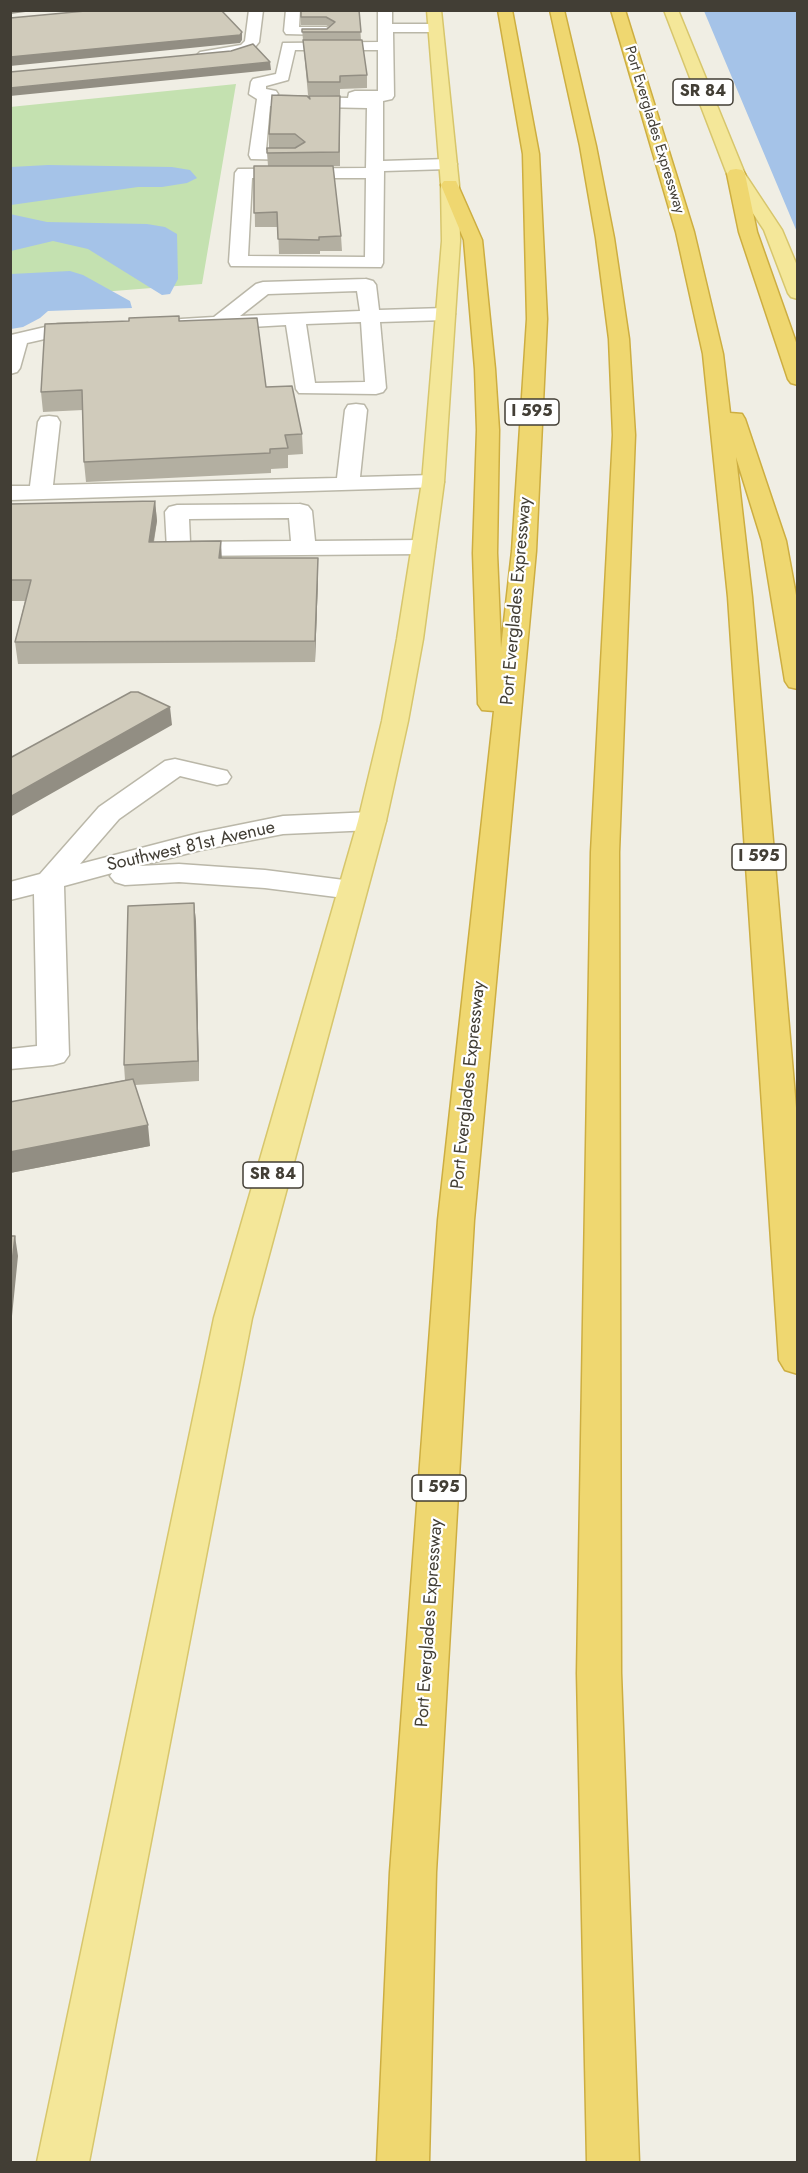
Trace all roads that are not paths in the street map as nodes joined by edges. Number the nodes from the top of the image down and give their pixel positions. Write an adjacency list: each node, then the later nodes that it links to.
1 (256, 10): 11 (street)
2 (293, 10): 10 (street)
3 (385, 10): 10 (street)
4 (434, 10): 9 (main road, SR 84)
5 (505, 10): 41 (highway, Port Everglades Expressway / I 595)
6 (557, 10): 50 (highway)
7 (618, 10): 24 (highway, Port Everglades Expressway / I 595)
8 (671, 10): 15 (main road, SR 84)
9 (435, 28): 10 (street); 16 (main road, SR 84)
10 (385, 35): 12 (street); 12 (street)
11 (185, 57)
12 (321, 99): 13 (street); 14 (street)
13 (316, 154)
14 (372, 161): 14 (street); 16 (street)
15 (736, 174): 17 (main road, SR 84); 26 (highway)
16 (449, 175): 18 (main road, SR 84); 41 (highway)
17 (798, 293)
18 (445, 315): 19 (street); 29 (main road, SR 84)
19 (370, 316): 20 (street); 20 (street); 21 (street)
20 (295, 320): 21 (street)
21 (219, 323): 22 (street)
22 (162, 326)
23 (104, 328): 25 (street)
24 (713, 354): 39 (highway); 47 (highway, Port Everglades Expressway / I 595)
25 (11, 367)
26 (798, 379)
27 (356, 410): 30 (street)
28 (49, 422): 31 (street)
29 (433, 482): 30 (street); 37 (main road, SR 84)
30 (348, 484): 31 (street)
31 (41, 492): 32 (street)
32 (10, 493)
33 (177, 512): 35 (street); 38 (street); 38 (street)
34 (58, 513): 36 (street)
35 (153, 513)
36 (10, 514)
37 (423, 547): 38 (street); 42 (main road, SR 84)
38 (304, 548)
39 (798, 681)
40 (217, 777): 43 (street)
41 (496, 814): 49 (highway, Port Everglades Expressway / I 595)
42 (372, 821): 43 (street, Southwest 81st Avenue); 44 (main road, SR 84)
43 (49, 882): 44 (street, Southwest 81st Avenue); 45 (street, Southwest 81st Avenue); 46 (street)
44 (352, 890): 48 (main road, SR 84)
45 (10, 891)
46 (10, 1059)
47 (798, 1360)
48 (63, 2163)
49 (403, 2163)
50 (613, 2163)

